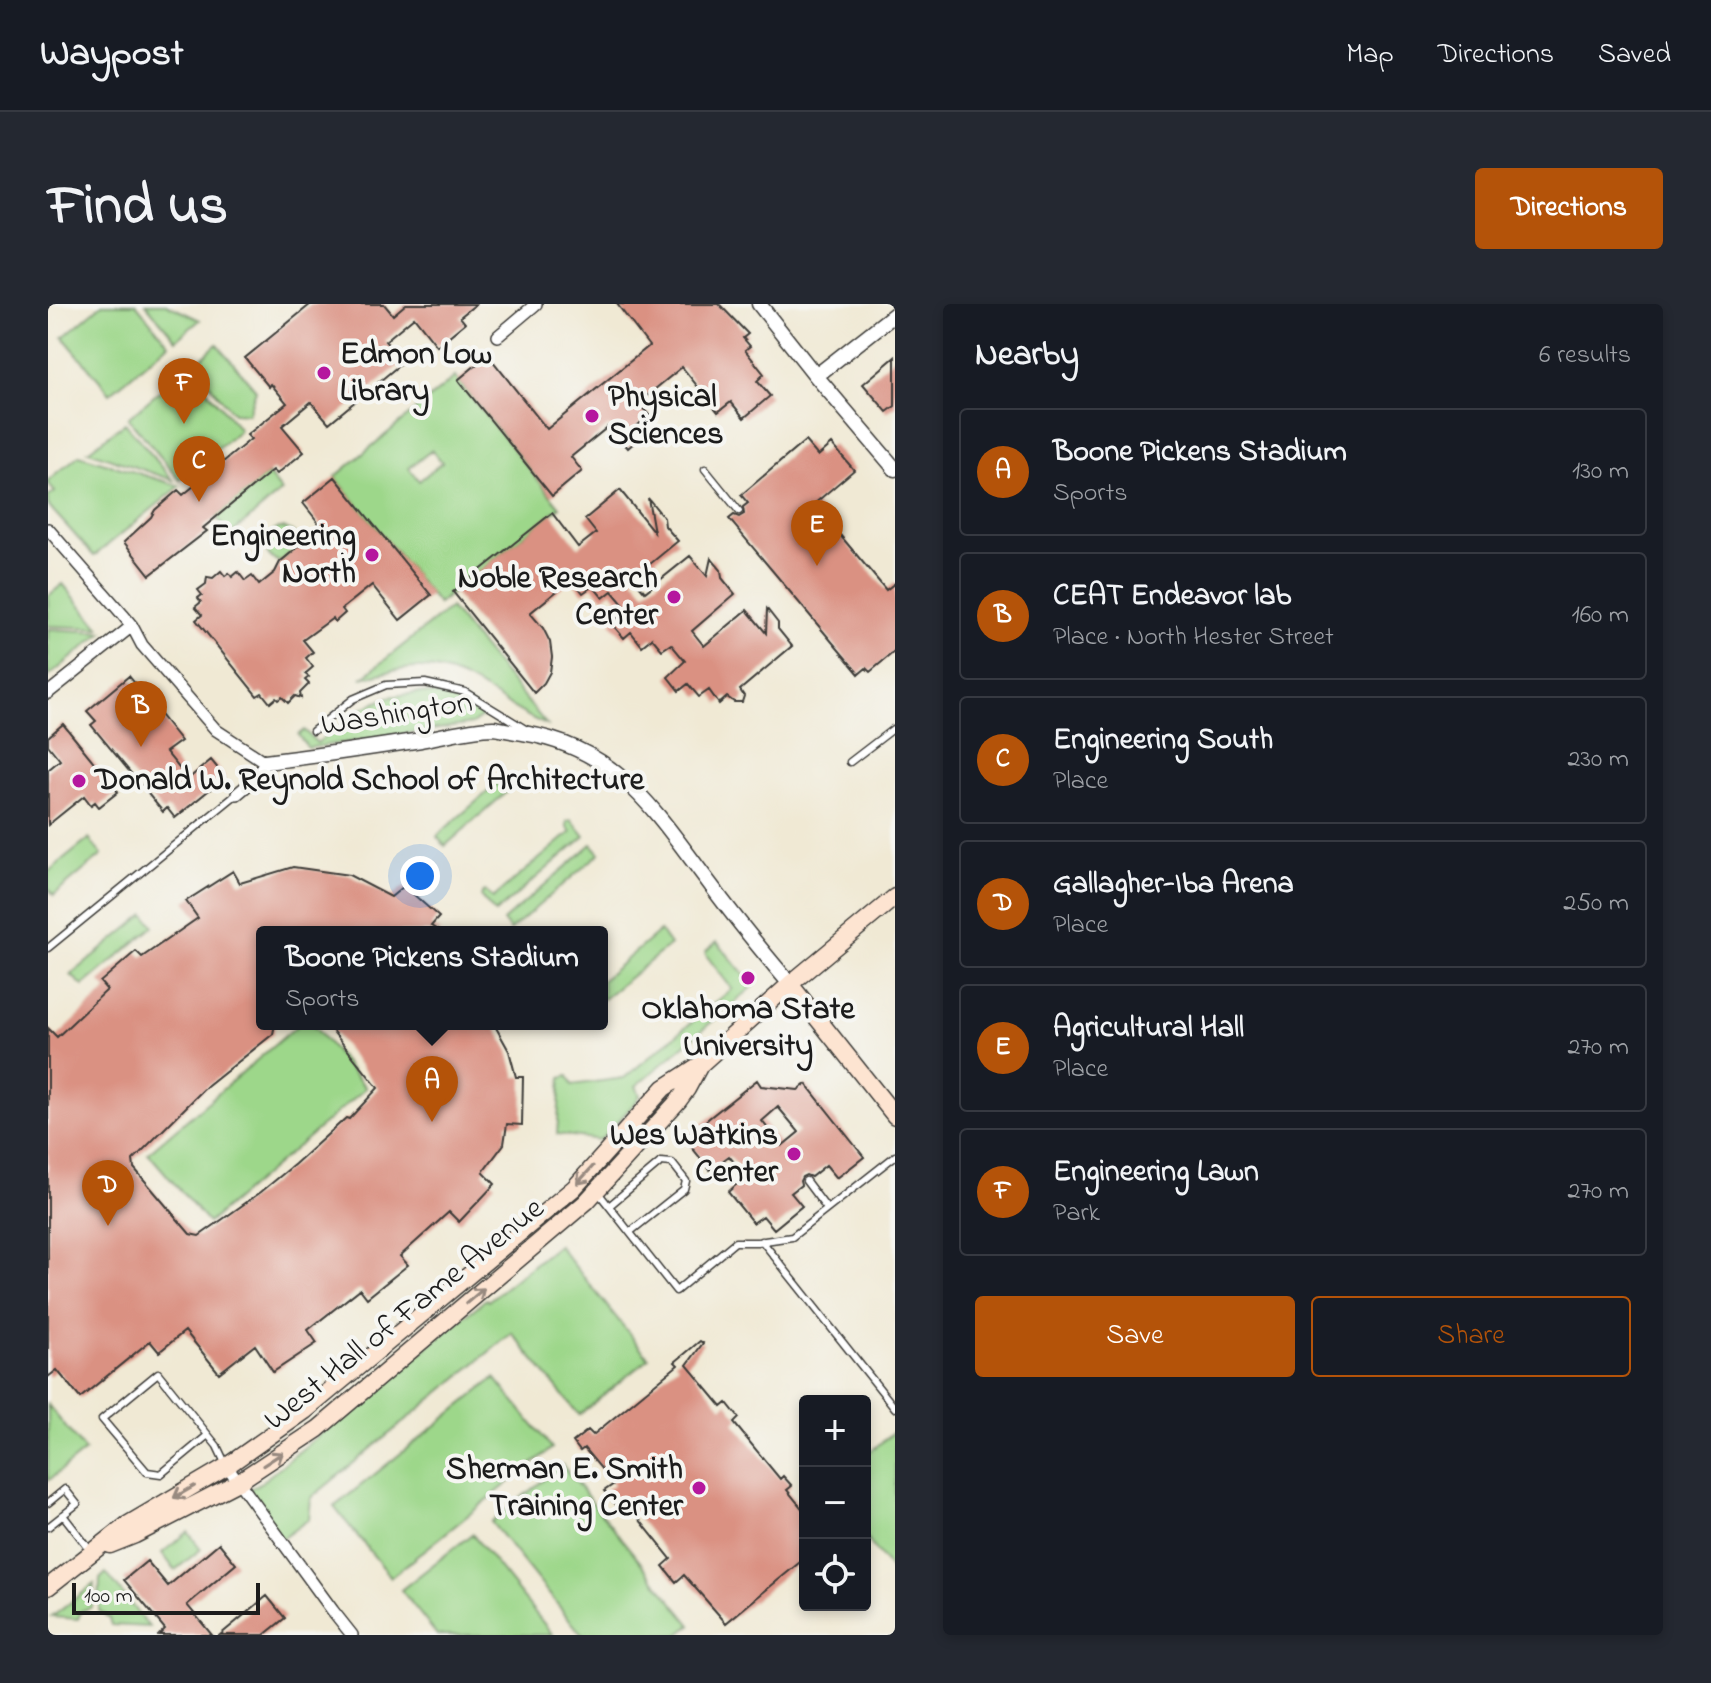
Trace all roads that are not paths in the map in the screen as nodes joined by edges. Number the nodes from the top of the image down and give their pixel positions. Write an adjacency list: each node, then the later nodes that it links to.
1 (536, 304): 4 (street)
2 (759, 304): 5 (street)
3 (895, 314): 5 (street)
4 (498, 336)
5 (816, 376): 7 (street)
6 (705, 469): 8 (lane)
7 (895, 469)
8 (739, 511)
9 (48, 529): 10 (street)
10 (132, 626): 11 (street); 15 (street)
11 (48, 693)
12 (895, 729): 16 (lane)
13 (313, 731): 14 (lane)
14 (538, 736): 15 (street, Washington); 20 (street, Washington)
15 (265, 762): 17 (street)
16 (850, 762)
17 (237, 794): 19 (lane)
18 (895, 897): 20 (main road, West Hall of Fame Avenue)
19 (48, 948)
20 (790, 984): 21 (main road, West Hall of Fame Avenue); 22 (main road)
21 (701, 1064): 25 (main road, West Hall of Fame Avenue); 32 (main road, West Hall of Fame Avenue, one-way to 32)
22 (895, 1116)
23 (895, 1156): 27 (lane)
24 (806, 1181): 27 (lane)
25 (597, 1190): 26 (lane); 33 (main road, West Hall of Fame Avenue, one-way to 25)
26 (609, 1206): 28 (lane); 28 (lane)
27 (827, 1209): 29 (lane)
28 (630, 1232): 29 (lane)
29 (762, 1241): 30 (lane)
30 (895, 1408)
31 (208, 1435): 31 (lane); 32 (lane)
32 (227, 1466): 33 (street); 37 (main road, West Hall of Fame Avenue, one-way to 37)
33 (238, 1482): 37 (main road, West Hall of Fame Avenue); 39 (street)
34 (48, 1503): 35 (lane)
35 (63, 1515): 36 (lane); 37 (lane)
36 (48, 1527)
37 (95, 1551): 38 (main road, West Hall of Fame Avenue)
38 (48, 1587)
39 (352, 1635)

